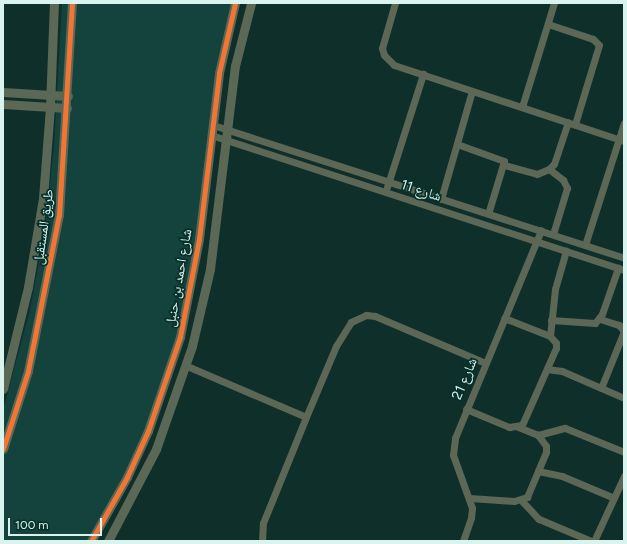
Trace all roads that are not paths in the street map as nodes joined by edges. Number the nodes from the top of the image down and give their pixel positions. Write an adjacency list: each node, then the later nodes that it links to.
1 (54, 3): 11 (street, طريق المستقبل)
2 (72, 3): 12 (street, طريق المستقبل)
3 (235, 3): 19 (street, شارع احمد بن حنبل)
4 (252, 3): 20 (street, شارع احمد بن حنبل)
5 (395, 3): 8 (street)
6 (554, 3): 7 (street)
7 (548, 24): 15 (street); 17 (street)
8 (423, 74): 9 (street); 29 (street)
9 (472, 91): 15 (street); 25 (street)
10 (3, 92): 11 (street)
11 (50, 94): 12 (street); 14 (street, طريق المستقبل)
12 (68, 96): 16 (street, طريق المستقبل)
13 (3, 104): 14 (street)
14 (50, 106): 16 (street); 49 (street, طريق المستقبل)
15 (522, 107): 17 (street)
16 (67, 108): 55 (street, طريق المستقبل)
17 (571, 123): 24 (street); 28 (street)
18 (624, 123): 24 (street)
19 (213, 125): 20 (street, شارع 11); 21 (street, شارع احمد بن حنبل)
20 (225, 129): 22 (street, شارع 11); 23 (street, شارع احمد بن حنبل)
21 (211, 134): 23 (street, شارع 11); 62 (street, شارع احمد بن حنبل)
22 (250, 136): 26 (street); 29 (street, شارع 11)
23 (224, 139): 26 (street, شارع 11); 46 (street, شارع احمد بن حنبل)
24 (621, 140): 36 (street)
25 (457, 144): 27 (street); 31 (street)
26 (247, 147): 30 (street, شارع 11)
27 (504, 165): 28 (street); 32 (street)
28 (549, 169): 34 (street)
29 (388, 182): 30 (street); 31 (street, شارع 11)
30 (385, 192): 35 (street, شارع 11)
31 (441, 199): 32 (street, شارع 11)
32 (488, 214): 33 (street, شارع 11)
33 (541, 230): 34 (street, شارع 11); 35 (street, شارع 21)
34 (553, 234): 36 (street, شارع 11)
35 (537, 242): 37 (street, شارع 11); 40 (street, شارع 21)
36 (585, 245): 38 (street, شارع 11)
37 (566, 251): 39 (street, شارع 11); 42 (street)
38 (624, 258)
39 (621, 269): 41 (street)
40 (504, 318): 44 (street); 45 (street, شارع 21)
41 (600, 319): 42 (street); 43 (street)
42 (551, 320): 44 (street)
43 (624, 331): 48 (street)
44 (550, 336): 47 (street)
45 (486, 363): 51 (street, شارع 21); 52 (street)
46 (187, 366): 52 (street); 63 (street, شارع احمد بن حنبل)
47 (547, 369): 48 (street); 53 (street)
48 (601, 388): 50 (street)
49 (3, 389)
50 (624, 398)
51 (466, 409): 53 (street); 59 (street, شارع 21)
52 (306, 417): 66 (street)
53 (518, 427): 54 (street)
54 (538, 435): 56 (street); 57 (street)
55 (3, 449)
56 (624, 452)
57 (538, 471): 60 (street); 61 (street)
58 (624, 476): 60 (street)
59 (470, 498): 61 (street); 67 (street, شارع 21)
60 (614, 498): 68 (street)
61 (521, 500): 68 (street)
62 (103, 521): 63 (street); 64 (street, شارع احمد بن حنبل)
63 (117, 528): 65 (street, شارع احمد بن حنبل)
64 (91, 541)
65 (108, 541)
66 (262, 541)
67 (463, 541)
68 (593, 541)

